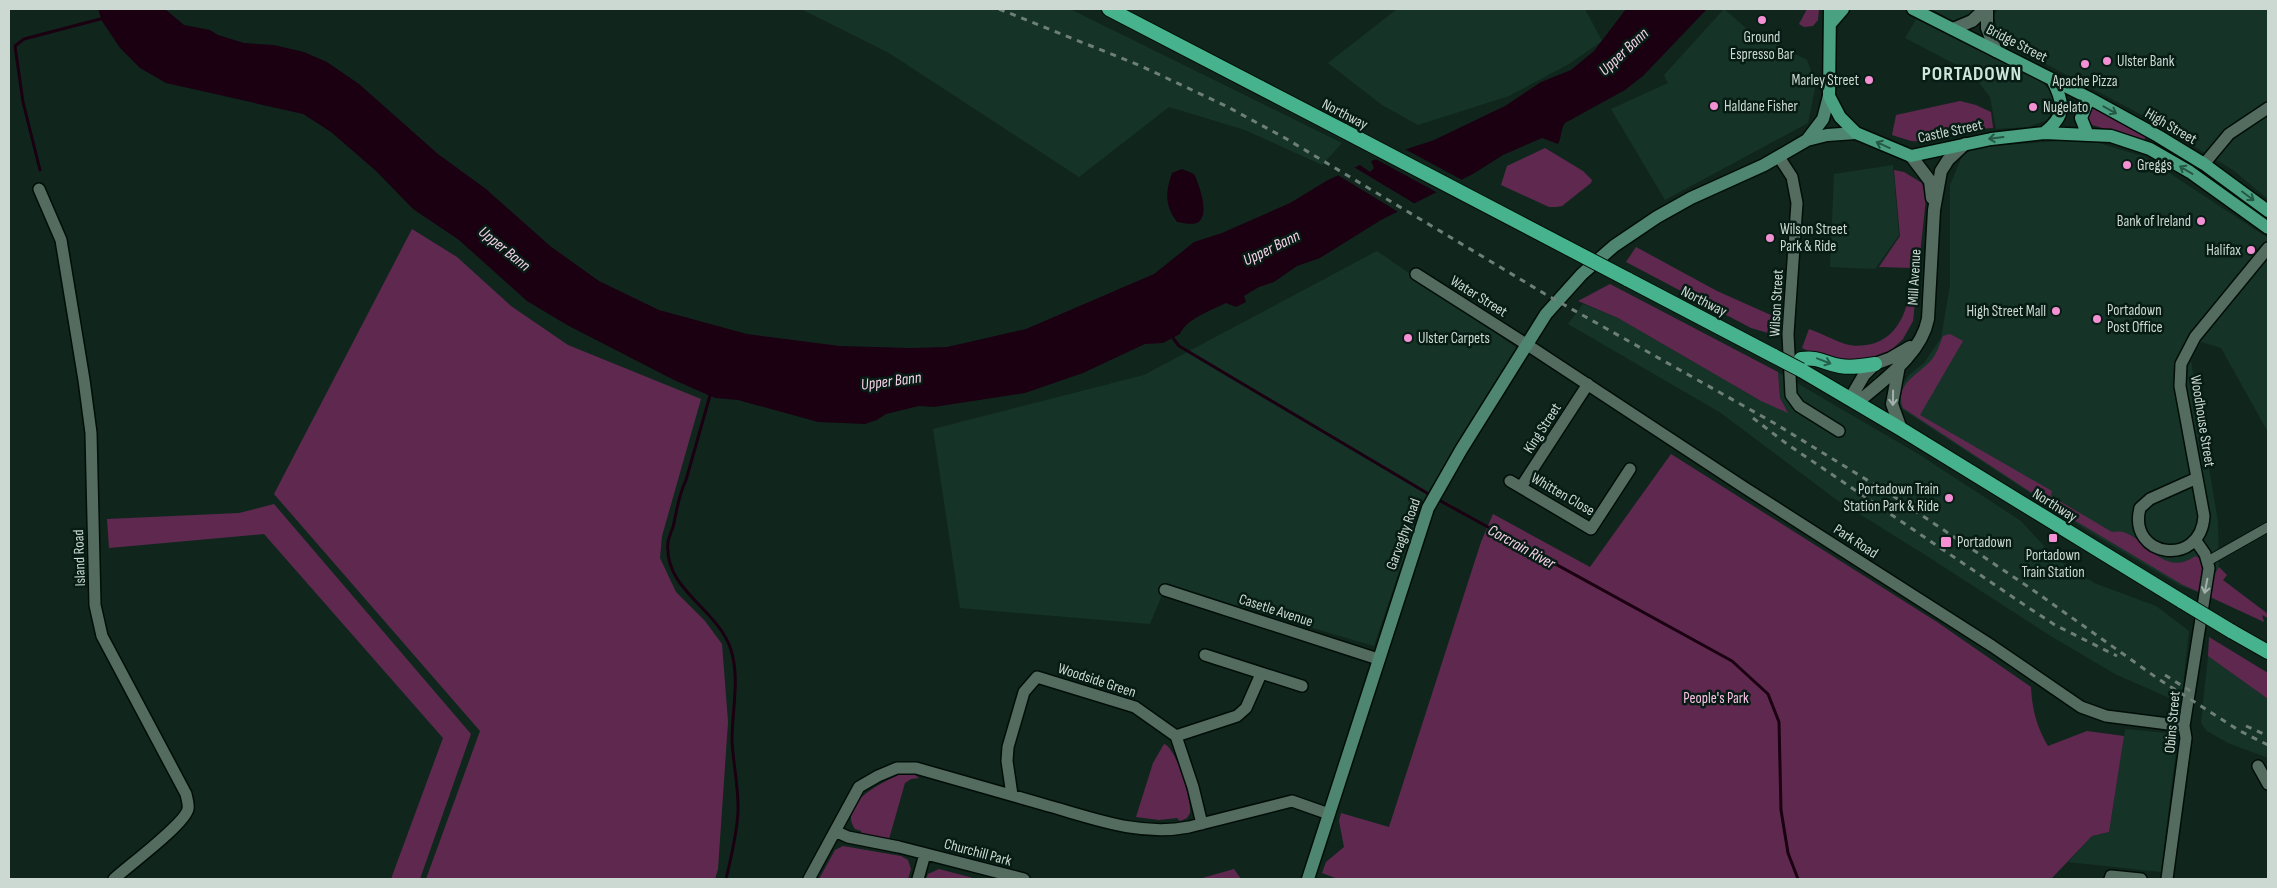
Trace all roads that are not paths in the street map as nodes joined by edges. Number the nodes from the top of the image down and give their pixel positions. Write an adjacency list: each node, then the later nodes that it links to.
1 (1109, 9): 30 (highway, Northway, bridge)
2 (1830, 9): 6 (main road)
3 (1843, 9): 6 (main road)
4 (1913, 9): 7 (main road, Bridge Street)
5 (1986, 9): 7 (street); 8 (street)
6 (1830, 24): 10 (main road)
7 (1953, 29): 8 (main road, Bridge Street)
8 (1996, 51): 9 (main road, Bridge Street)
9 (2052, 79): 11 (main road, High Street); 14 (main road)
10 (1828, 96): 13 (main road); 16 (main road, Castle Street)
11 (2089, 98): 15 (main road); 20 (main road, High Street, one-way to 20)
12 (2268, 108): 20 (street)
13 (1856, 133): 16 (main road, Castle Street); 18 (main road, Castle Street, one-way to 13)
14 (2044, 133): 15 (main road, High Street); 17 (main road, Castle Street, one-way to 17)
15 (2087, 133): 24 (main road, High Street, one-way to 15)
16 (1807, 140): 19 (main road, Castle Street)
17 (1966, 144): 18 (main road, Castle Street); 22 (street, Mill Avenue)
18 (1911, 156): 22 (street, Mill Avenue)
19 (1779, 157): 25 (main road, Castle Street); 36 (street, Wilson Street)
20 (2204, 164): 23 (main road, High Street, one-way to 23)
21 (39, 189): 60 (street, Island Road)
22 (1934, 210): 28 (street, Mill Avenue)
23 (2268, 211)
24 (2268, 228)
25 (1614, 246): 29 (main road, Garvaghy Road)
26 (2268, 248): 38 (street, Woodhouse Street)
27 (1416, 274): 29 (street, Water Street)
28 (1917, 342): 31 (street); 32 (street, Mill Avenue)
29 (1526, 344): 33 (street, Park Road); 47 (main road, Garvaghy Road)
30 (1801, 364): 31 (highway, one-way to 31); 34 (highway, Northway)
31 (1875, 364): 34 (street)
32 (1899, 366): 34 (street, Mill Avenue); 35 (street, one-way to 35)
33 (1588, 384): 40 (street, King Street); 50 (street, Park Road)
34 (1853, 401): 35 (highway, Northway)
35 (1901, 429): 45 (highway, Northway, bridge)
36 (1838, 430)
37 (1630, 469): 40 (street, Whitten Close)
38 (2197, 478): 42 (street, Woodhouse Street); 42 (street, Woodhouse Street)
39 (1510, 481): 40 (street, Whitten Close)
40 (1521, 487)
41 (2268, 527): 43 (street)
42 (2196, 540): 43 (street)
43 (2208, 561): 50 (street, Obins Street, one-way to 50)
44 (1165, 590): 47 (street, Casetle Avenue)
45 (2268, 652)
46 (1205, 655): 48 (street)
47 (1378, 659): 55 (main road, Garvaghy Road)
48 (1261, 674): 49 (street); 51 (street)
49 (1302, 686)
50 (2184, 726): 67 (street, Obins Street)
51 (1176, 736): 54 (street, Woodside Green); 56 (street)
52 (2258, 766): 53 (street)
53 (2268, 784)
54 (1012, 795): 56 (street); 57 (street)
55 (1329, 814): 56 (street); 64 (main road, Garvaghy Road)
56 (1202, 824)
57 (835, 831): 58 (street, Churchill Park); 61 (street)
58 (926, 854): 59 (street, Churchill Park); 62 (street, Churchill Park)
59 (1006, 877): 63 (street, Churchill Park)
60 (114, 879)
61 (809, 879)
62 (918, 879)
63 (1024, 879)
64 (1308, 879)
65 (2110, 879): 66 (street)
66 (2141, 879)
67 (2166, 879)

